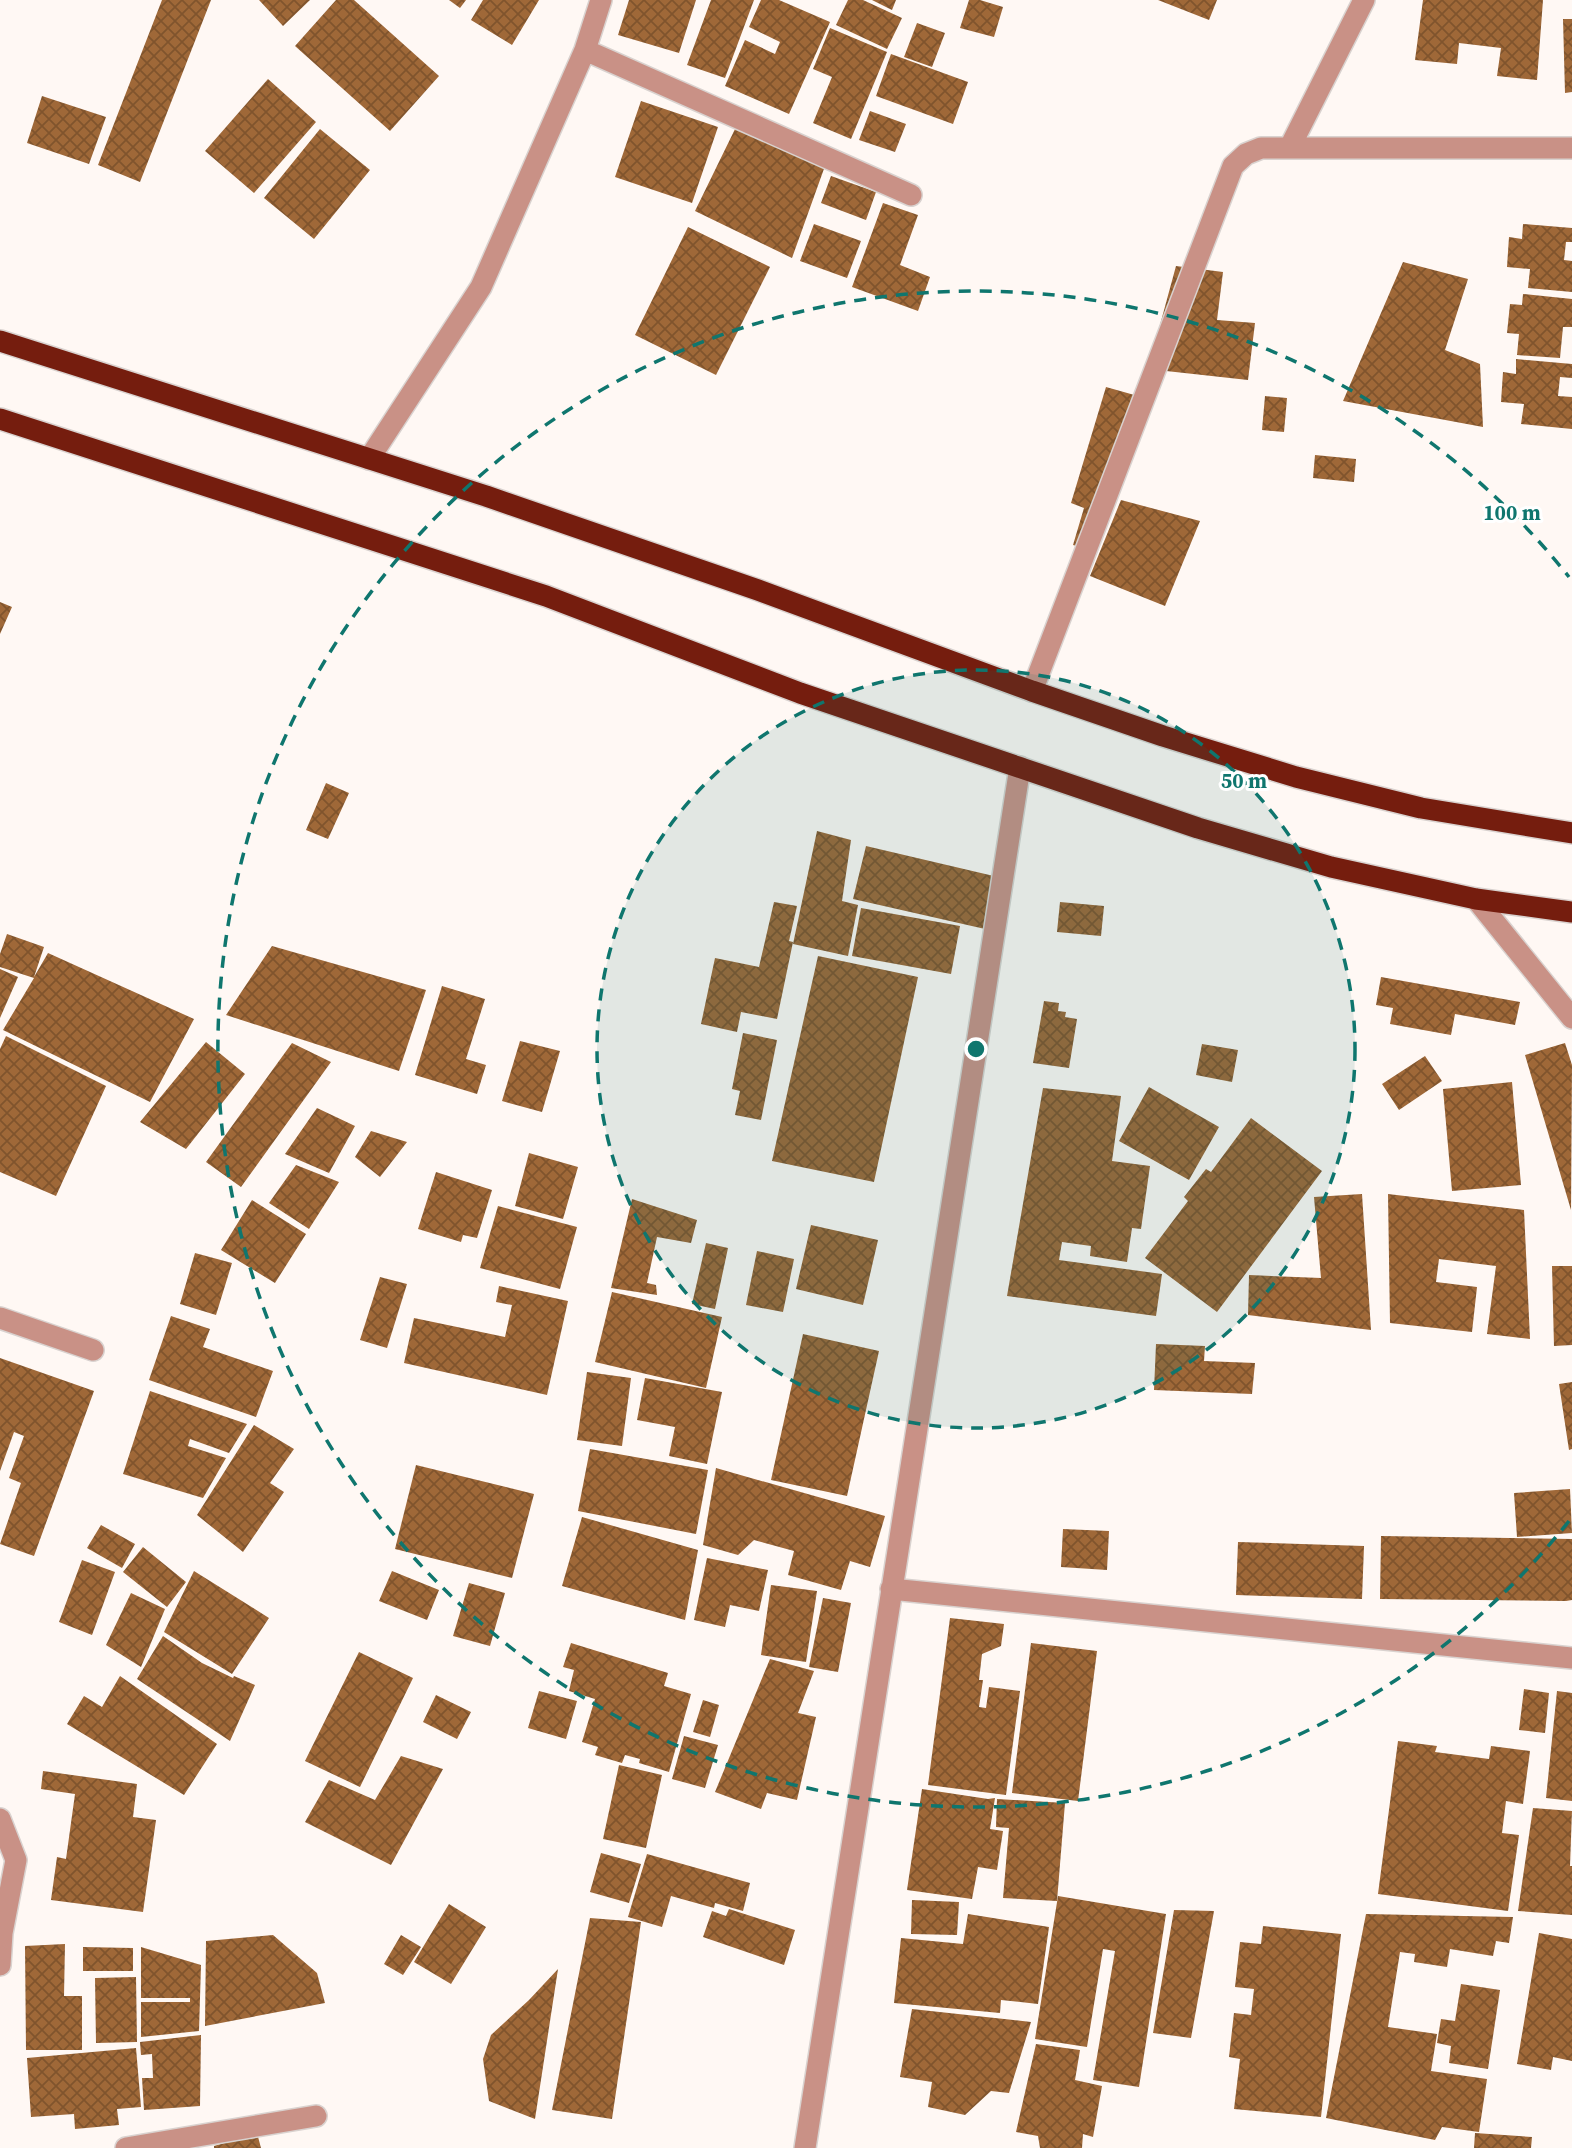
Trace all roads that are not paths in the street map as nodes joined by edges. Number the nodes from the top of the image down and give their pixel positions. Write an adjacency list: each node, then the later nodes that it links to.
1 (601, 0): 3 (street)
2 (1364, 0): 4 (street)
3 (585, 50): 6 (street); 9 (street)
4 (1290, 147): 5 (street); 10 (street)
5 (1572, 148)
6 (911, 195)
7 (0, 341): 9 (highway)
8 (0, 419): 11 (highway)
9 (369, 459): 10 (highway)
10 (1032, 691): 12 (highway)
11 (1020, 767): 13 (highway); 18 (street)
12 (1572, 833)
13 (1476, 899): 14 (highway); 15 (street)
14 (1572, 912)
15 (1572, 1018)
16 (0, 1318): 17 (street)
17 (93, 1350)
18 (891, 1589): 19 (street); 24 (street)
19 (1572, 1658)
20 (0, 1819): 21 (street)
21 (0, 1965)
22 (316, 2116): 23 (street)
23 (126, 2148)
24 (805, 2148)

